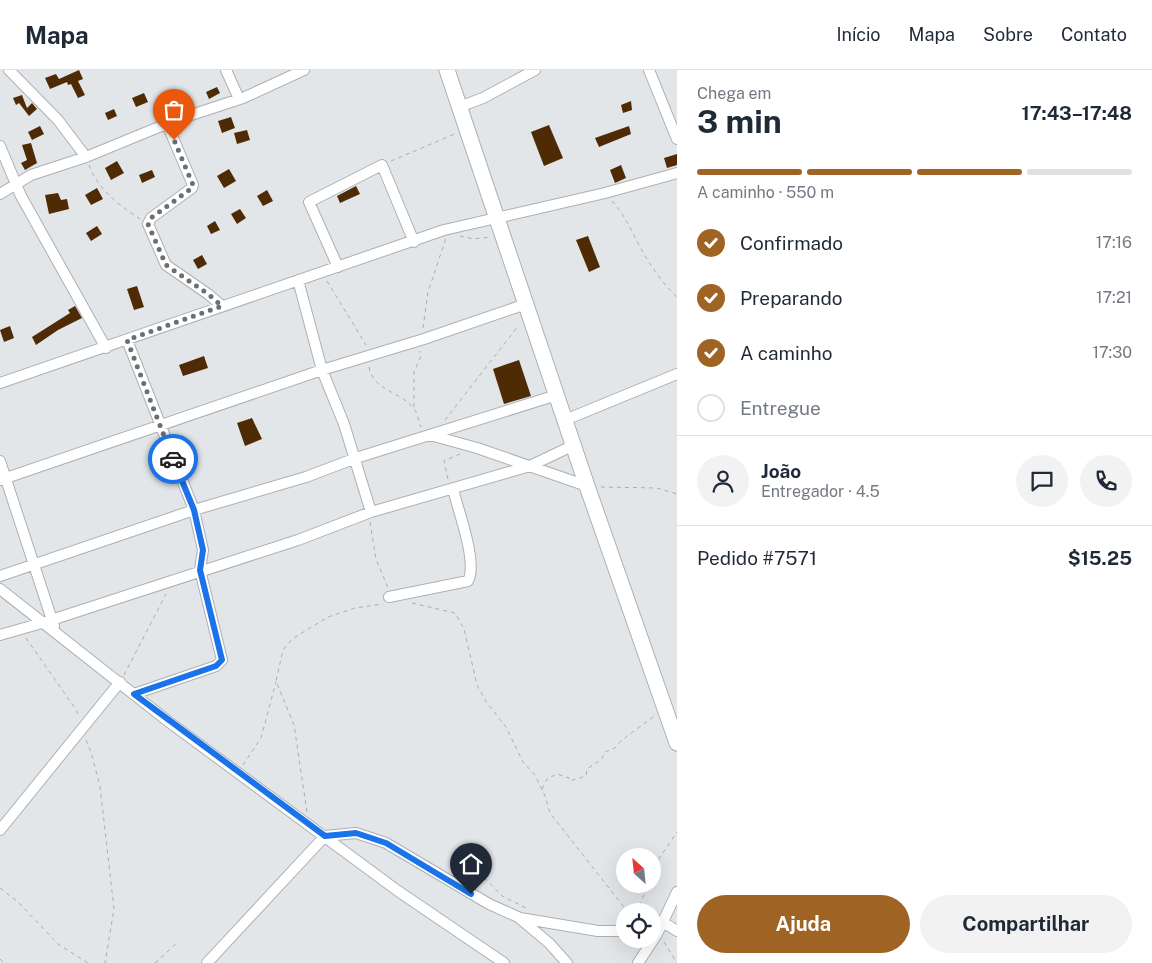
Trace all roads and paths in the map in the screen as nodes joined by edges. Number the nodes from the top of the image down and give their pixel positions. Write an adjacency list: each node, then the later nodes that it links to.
1 (9, 70): 13 (street)
2 (226, 70): 7 (street)
3 (304, 70): 7 (street)
4 (447, 70): 8 (main road)
5 (535, 70): 8 (street)
6 (649, 70): 11 (street)
7 (239, 99): 9 (street)
8 (459, 107): 10 (main road)
9 (167, 124): 13 (street); 20 (street)
10 (467, 129): 14 (path); 19 (main road)
11 (677, 139)
12 (0, 146): 16 (street)
13 (86, 157): 16 (street); 20 (path)
14 (382, 165): 23 (street); 24 (street)
15 (677, 173): 17 (street)
16 (15, 183): 18 (street); 31 (street)
17 (605, 193): 19 (street); 26 (path)
18 (0, 194)
19 (496, 218): 21 (street); 22 (main road)
20 (148, 224): 27 (street)
21 (449, 229): 22 (path); 23 (street); 29 (path)
22 (503, 236): 28 (main road)
23 (414, 242): 24 (street)
24 (338, 267): 25 (street)
25 (298, 280): 27 (street); 32 (street)
26 (677, 297)
27 (222, 306): 30 (street)
28 (527, 308): 29 (street); 35 (main road); 39 (path)
29 (424, 339): 32 (street); 36 (path)
30 (127, 340): 31 (street); 38 (street)
31 (106, 348): 34 (street)
32 (322, 370): 38 (street); 42 (street)
33 (677, 374): 37 (street)
34 (0, 383)
35 (557, 395): 37 (main road); 39 (street)
36 (414, 409)
37 (565, 420): 40 (main road)
38 (160, 426): 45 (street); 49 (street)
39 (432, 434): 41 (street); 42 (street)
40 (574, 445): 44 (street); 46 (main road)
41 (477, 448): 44 (street); 47 (path)
42 (356, 458): 49 (street); 50 (street)
43 (0, 461): 45 (street)
44 (530, 466): 46 (street); 47 (street)
45 (3, 479): 52 (street)
46 (587, 486): 48 (path); 66 (main road)
47 (453, 489): 50 (street); 58 (street)
48 (677, 494)
49 (194, 510): 51 (street); 52 (street)
50 (371, 512): 53 (street); 58 (path)
51 (203, 550): 53 (street); 54 (street)
52 (33, 564): 55 (street); 60 (street)
53 (221, 564): 54 (street)
54 (200, 570): 56 (street); 65 (street)
55 (0, 576)
56 (173, 580): 60 (street); 64 (path)
57 (0, 590): 60 (street)
58 (389, 597): 63 (path)
59 (408, 602): 70 (path)
60 (47, 622): 61 (street); 64 (street)
61 (20, 629): 62 (street); 67 (path)
62 (0, 635)
63 (276, 681): 69 (path); 71 (path)
64 (120, 682): 65 (street); 67 (street)
65 (134, 694): 69 (street)
66 (664, 708): 68 (main road); 70 (path)
67 (81, 730): 72 (street); 91 (path)
68 (677, 743)
69 (238, 772): 71 (street)
70 (542, 789): 79 (path)
71 (309, 825): 74 (street)
72 (0, 830)
73 (677, 832): 75 (path)
74 (325, 836): 81 (street); 93 (street); 94 (street)
75 (661, 856)
76 (457, 862): 80 (path)
77 (0, 888): 90 (path)
78 (677, 892): 82 (street)
79 (621, 903)
80 (530, 910)
81 (518, 918): 83 (street); 95 (street)
82 (661, 921): 84 (street)
83 (616, 931)
84 (677, 932)
85 (661, 940): 97 (path)
86 (178, 942): 92 (path)
87 (646, 948): 96 (street)
88 (0, 959): 89 (path)
89 (4, 963)
90 (88, 963)
91 (106, 963)
92 (155, 963)
93 (207, 963)
94 (504, 963)
95 (567, 963)
96 (638, 963)
97 (677, 963)

